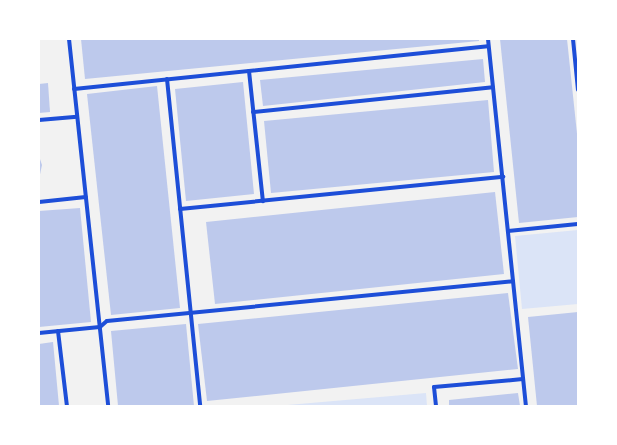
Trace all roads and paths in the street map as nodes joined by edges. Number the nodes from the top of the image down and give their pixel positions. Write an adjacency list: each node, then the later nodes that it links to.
1 (69, 39): 9 (street)
2 (488, 39): 4 (street)
3 (573, 39): 5 (street)
4 (488, 46): 6 (street); 8 (street)
5 (576, 61): 10 (street)
6 (249, 71): 7 (street); 11 (street)
7 (167, 79): 9 (street); 18 (street)
8 (493, 87): 11 (street); 14 (street)
9 (74, 89): 12 (street)
10 (578, 90)
11 (253, 112): 16 (street)
12 (77, 117): 13 (street); 15 (street)
13 (39, 120)
14 (502, 178): 16 (street); 20 (street)
15 (86, 197): 17 (street); 23 (street)
16 (263, 201): 18 (street)
17 (39, 202)
18 (180, 210): 22 (street)
19 (578, 224): 20 (street)
20 (508, 231): 21 (street)
21 (513, 281): 22 (street); 26 (street)
22 (191, 313): 23 (street); 29 (street)
23 (100, 327): 24 (street); 28 (street)
24 (58, 331): 25 (street); 27 (street)
25 (39, 333)
26 (523, 379): 30 (street); 31 (street)
27 (68, 406)
28 (108, 406)
29 (200, 406)
30 (436, 406)
31 (526, 406)

